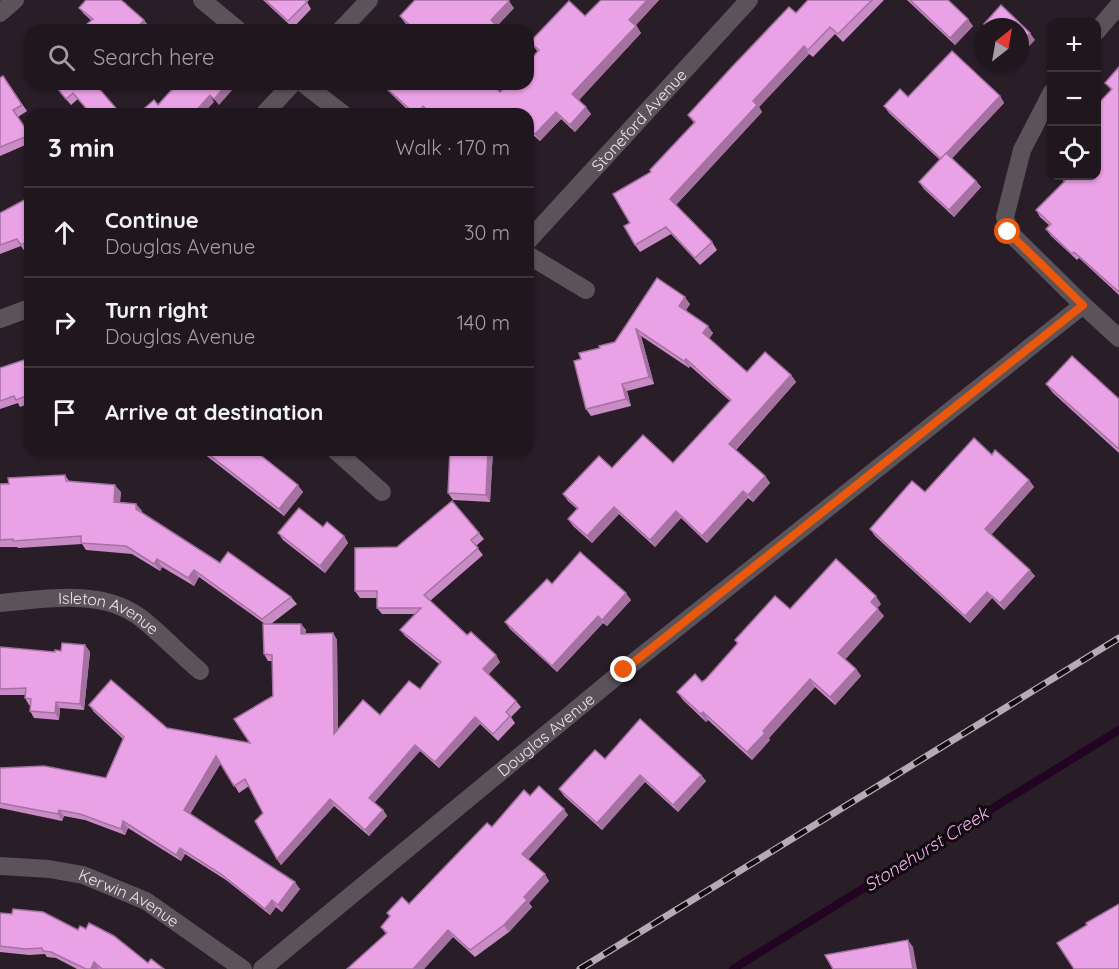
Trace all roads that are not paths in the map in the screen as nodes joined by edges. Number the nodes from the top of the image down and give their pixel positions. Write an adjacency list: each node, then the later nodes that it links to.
1 (15, 0): 6 (street)
2 (202, 0): 7 (street)
3 (369, 0): 8 (street)
4 (749, 0): 15 (street, Stoneford Avenue)
5 (1119, 6): 9 (street)
6 (0, 13)
7 (231, 24)
8 (347, 24)
9 (1101, 26)
10 (286, 90): 13 (street)
11 (312, 90): 14 (street)
12 (1047, 102): 18 (street)
13 (270, 108)
14 (335, 108)
15 (534, 235)
16 (534, 259): 17 (street)
17 (586, 290)
18 (1083, 305): 21 (street); 28 (street, Douglas Avenue)
19 (24, 310): 20 (street)
20 (0, 319)
21 (1119, 338)
22 (342, 456): 23 (street)
23 (382, 492)
24 (0, 603): 25 (street, Isleton Avenue)
25 (200, 671)
26 (0, 866): 27 (street, Kerwin Avenue)
27 (243, 969)
28 (262, 969)

